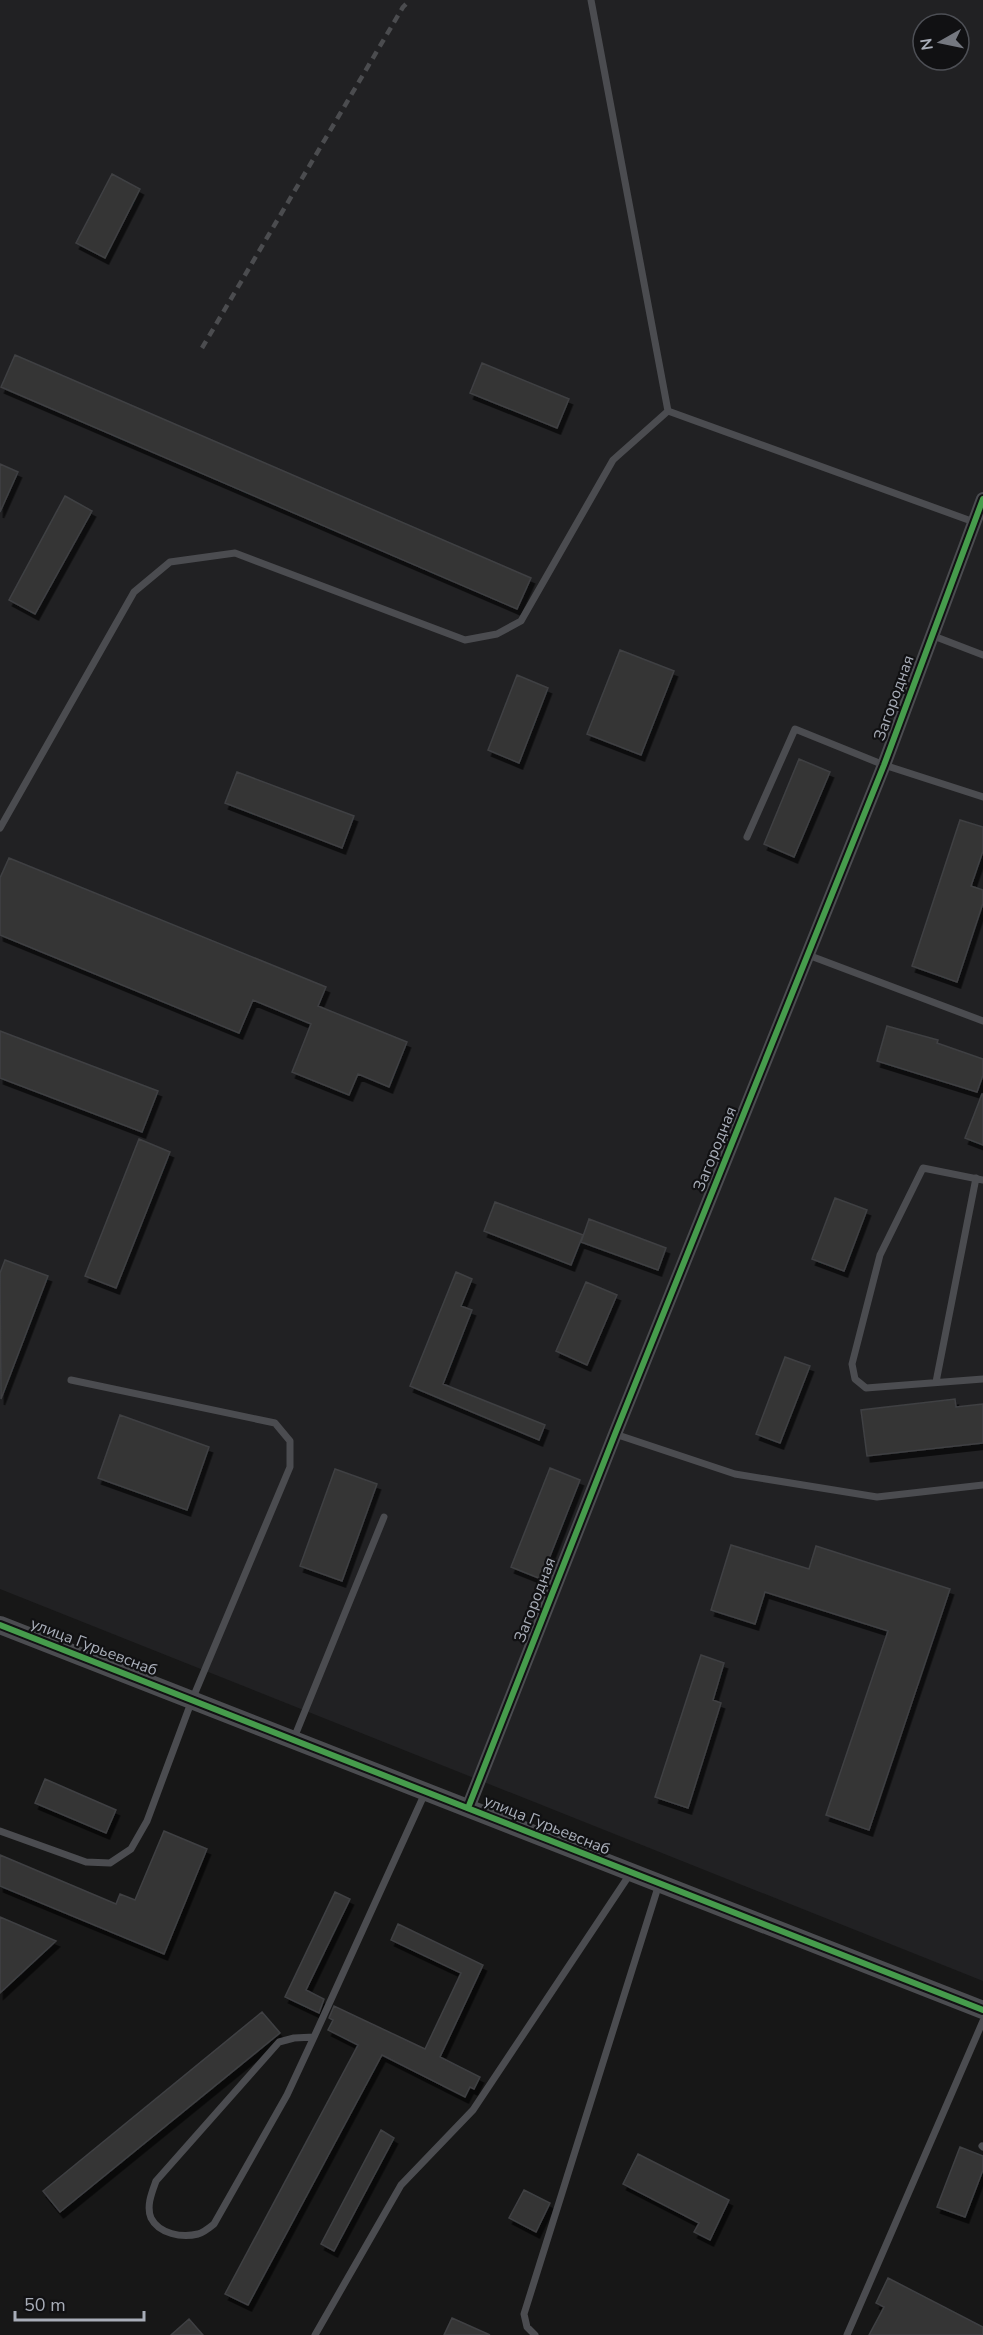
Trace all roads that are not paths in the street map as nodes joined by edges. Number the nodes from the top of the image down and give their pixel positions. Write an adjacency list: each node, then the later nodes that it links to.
1 (591, 0): 2 (lane)
2 (668, 411): 4 (lane); 9 (lane)
3 (983, 499): 4 (street, Загородная)
4 (974, 522): 5 (street, Загородная)
5 (931, 635): 6 (lane); 7 (street, Загородная)
6 (983, 655)
7 (884, 765): 8 (lane); 10 (lane); 11 (street, Загородная)
8 (983, 797)
9 (0, 828)
10 (747, 837)
11 (808, 955): 12 (lane); 17 (street, Загородная)
12 (983, 1021)
13 (979, 1179): 16 (lane); 16 (lane)
14 (983, 1379): 16 (lane)
15 (71, 1380): 21 (lane)
16 (936, 1382)
17 (615, 1434): 18 (lane); 24 (street, Загородная)
18 (983, 1485)
19 (384, 1517): 22 (lane)
20 (0, 1625): 21 (street, улица Гурьевснаб)
21 (192, 1700): 22 (street, улица Гурьевснаб); 25 (lane)
22 (293, 1740): 23 (street, улица Гурьевснаб)
23 (426, 1793): 24 (street, улица Гурьевснаб); 30 (lane)
24 (468, 1808): 26 (street, улица Гурьевснаб)
25 (0, 1831)
26 (630, 1874): 27 (street, улица Гурьевснаб); 31 (lane)
27 (659, 1884): 28 (street, улица Гурьевснаб); 32 (lane)
28 (983, 2010)
29 (983, 2021): 33 (lane)
30 (314, 2037): 30 (lane)
31 (315, 2335)
32 (535, 2335)
33 (847, 2335)

